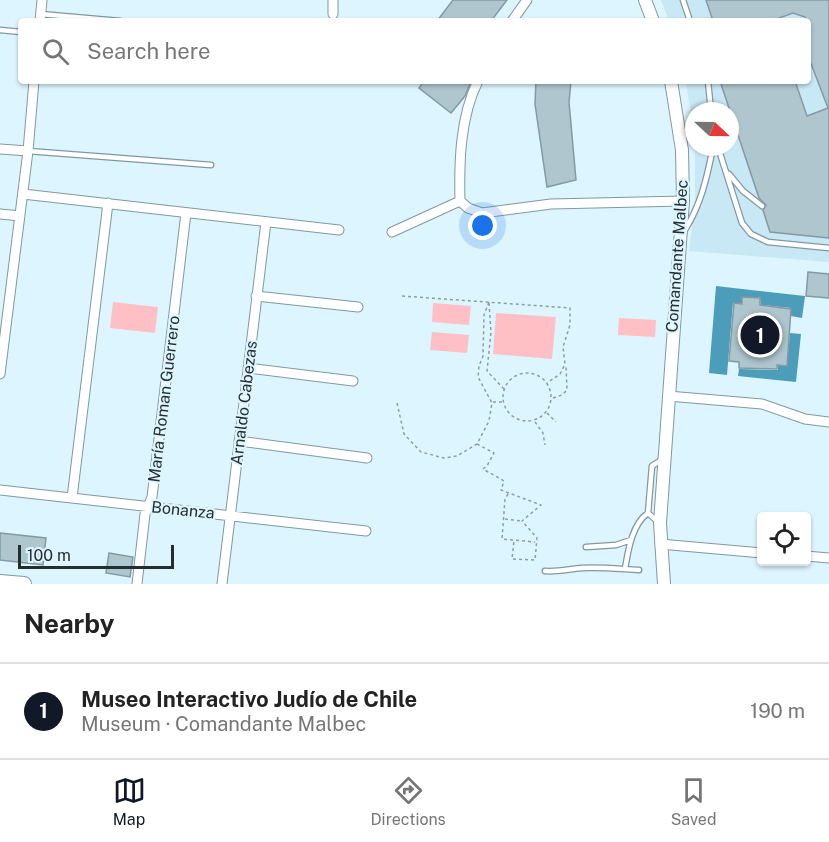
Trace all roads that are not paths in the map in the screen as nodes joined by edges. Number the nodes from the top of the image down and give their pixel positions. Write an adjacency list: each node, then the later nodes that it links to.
1 (42, 0): 7 (street)
2 (333, 0): 6 (street)
3 (527, 0): 8 (street)
4 (645, 0): 9 (street)
5 (683, 0): 10 (lane)
6 (333, 14)
7 (40, 18)
8 (514, 18)
9 (652, 18)
10 (689, 18)
11 (0, 30): 12 (lane)
12 (18, 32)
13 (34, 84): 19 (street)
14 (477, 84): 25 (street)
15 (672, 84): 26 (street, Comandante Malbec)
16 (708, 84): 17 (lane)
17 (710, 102)
18 (0, 149): 19 (street)
19 (28, 151): 22 (lane); 24 (street)
20 (710, 156): 35 (lane)
21 (721, 156): 23 (lane)
22 (211, 165)
23 (724, 167): 28 (lane); 36 (lane)
24 (23, 194): 27 (street); 31 (street)
25 (460, 201): 26 (street); 34 (street)
26 (683, 201): 35 (street, Comandante Malbec)
27 (108, 203): 29 (street); 48 (street)
28 (762, 206)
29 (186, 213): 32 (street); 49 (street, María Roman Guerrero)
30 (0, 214): 31 (street)
31 (20, 216): 40 (street)
32 (266, 222): 33 (street); 37 (street, Arnaldo Cabezas)
33 (339, 230)
34 (392, 232)
35 (680, 238): 42 (street, Comandante Malbec)
36 (829, 248)
37 (256, 296): 38 (street); 39 (street, Arnaldo Cabezas)
38 (358, 307)
39 (248, 368): 41 (street); 44 (street, Arnaldo Cabezas)
40 (0, 369)
41 (353, 381)
42 (668, 396): 43 (street); 46 (street, Comandante Malbec)
43 (829, 422)
44 (239, 441): 45 (street); 51 (street, Arnaldo Cabezas)
45 (367, 458)
46 (663, 459): 50 (lane); 52 (street, Comandante Malbec)
47 (0, 490): 48 (street, Bonanza)
48 (72, 498): 49 (street, Bonanza)
49 (148, 506): 51 (street, Bonanza); 65 (street, María Roman Guerrero)
50 (648, 513): 52 (lane); 54 (lane)
51 (230, 515): 53 (street, Bonanza); 66 (street, Arnaldo Cabezas)
52 (660, 523): 55 (street, Comandante Malbec)
53 (366, 531)
54 (631, 540): 56 (lane); 60 (lane)
55 (660, 544): 57 (street); 67 (street, Comandante Malbec)
56 (586, 547)
57 (757, 553)
58 (811, 556): 59 (street)
59 (829, 558)
60 (625, 569): 61 (lane); 62 (lane)
61 (639, 570)
62 (544, 571)
63 (0, 582): 64 (main road)
64 (24, 584)
65 (137, 584)
66 (222, 584)
67 (664, 584)

